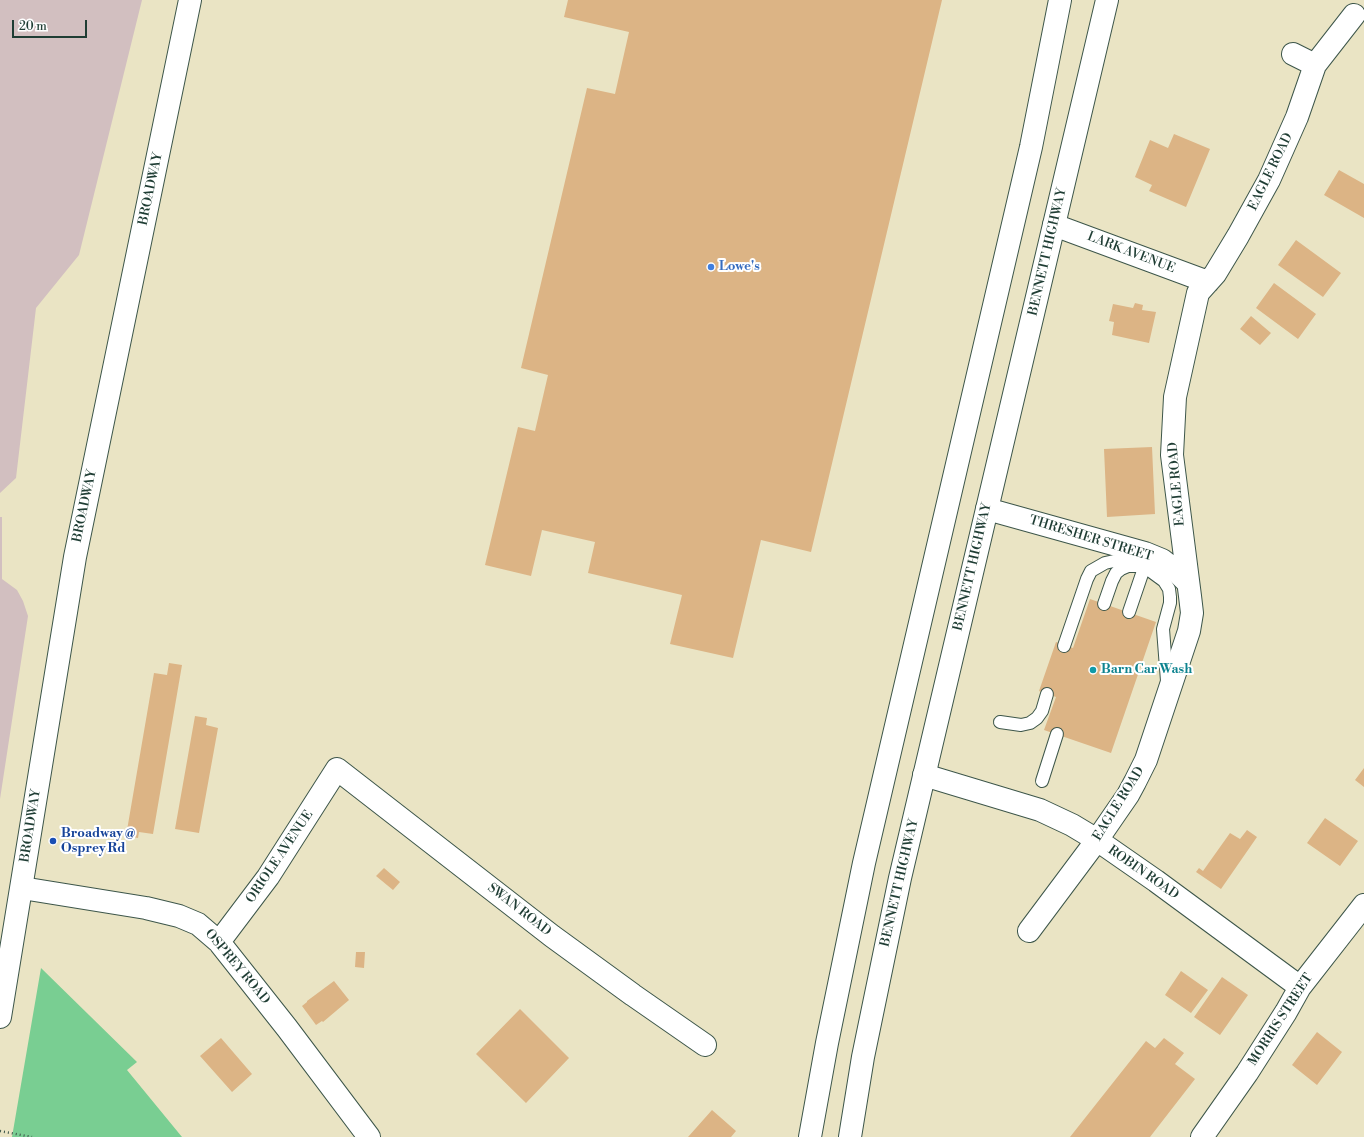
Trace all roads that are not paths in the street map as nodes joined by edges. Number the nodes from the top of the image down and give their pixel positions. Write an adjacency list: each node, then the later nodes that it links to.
1 (190, 0): 23 (main road, BROADWAY)
2 (1060, 0): 31 (main road)
3 (1107, 0): 7 (main road, BENNETT HIGHWAY)
4 (1354, 15): 6 (main road, EAGLE ROAD)
5 (1293, 54): 6 (main road)
6 (1315, 65): 8 (main road, EAGLE ROAD)
7 (1054, 225): 8 (main road, LARK AVENUE); 9 (main road, BENNETT HIGHWAY)
8 (1208, 282): 11 (main road, EAGLE ROAD)
9 (987, 509): 11 (main road, THRESHER STREET); 20 (main road, BENNETT HIGHWAY)
10 (1140, 567): 12 (lane); 13 (lane); 14 (lane); 16 (lane)
11 (1188, 583): 16 (main road, EAGLE ROAD)
12 (1104, 604)
13 (1129, 612)
14 (1064, 646)
15 (1047, 694): 17 (lane)
16 (1168, 694): 22 (main road, EAGLE ROAD)
17 (1000, 722)
18 (1057, 734): 21 (lane)
19 (337, 769): 26 (main road, ORIOLE AVENUE); 29 (main road, SWAN ROAD)
20 (924, 775): 22 (main road, ROBIN ROAD); 32 (main road, BENNETT HIGHWAY)
21 (1042, 781)
22 (1097, 840): 25 (main road, EAGLE ROAD); 27 (main road, ROBIN ROAD)
23 (22, 888): 26 (main road, OSPREY ROAD); 28 (main road, BROADWAY)
24 (1364, 905): 27 (main road, MORRIS STREET)
25 (1029, 931)
26 (219, 942): 30 (main road, OSPREY ROAD)
27 (1300, 988): 33 (main road, MORRIS STREET)
28 (0, 1016)
29 (705, 1045)
30 (369, 1137)
31 (810, 1137)
32 (850, 1137)
33 (1202, 1137)

